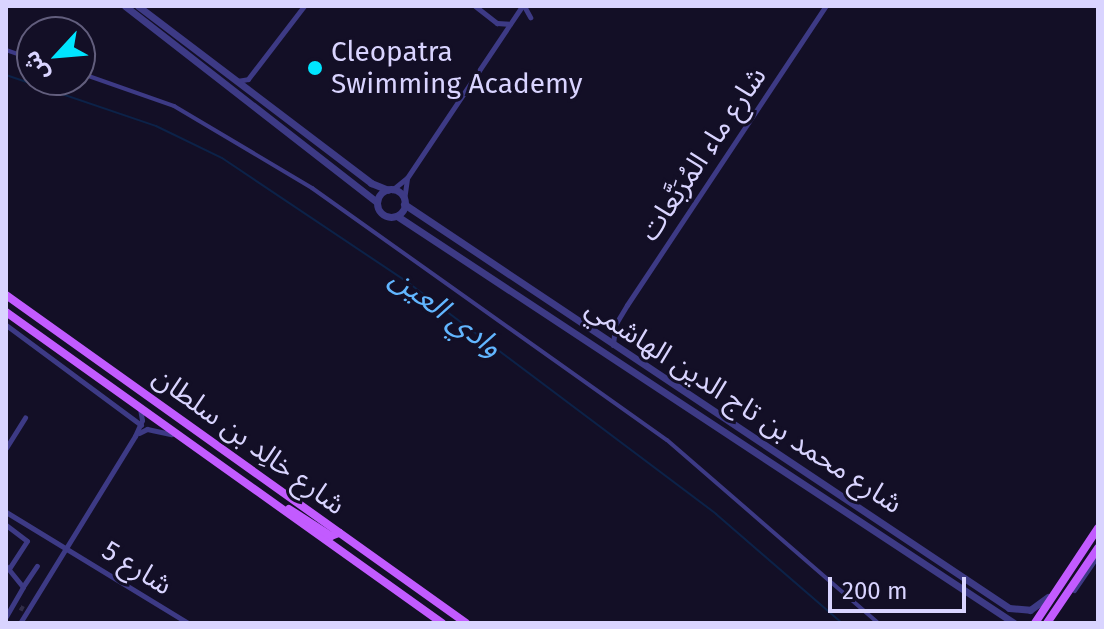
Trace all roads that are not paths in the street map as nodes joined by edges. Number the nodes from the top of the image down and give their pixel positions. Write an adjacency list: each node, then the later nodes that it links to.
1 (125, 6): 17 (street)
2 (138, 6): 13 (street)
3 (304, 6): 12 (street)
4 (475, 6): 8 (street)
5 (523, 6): 7 (street); 9 (street)
6 (826, 6): 23 (street, شارع ماء المُرَبَّعات)
7 (530, 17)
8 (497, 23): 9 (street); 10 (street)
9 (510, 24): 10 (street)
10 (501, 37): 15 (street)
11 (96, 79): 57 (street)
12 (248, 79): 13 (street); 14 (street)
13 (237, 81): 14 (street)
14 (250, 91): 16 (street)
15 (407, 178): 16 (street); 18 (street)
16 (390, 190): 17 (street); 18 (street, شارع محمد بن تاج الدين الهاشمي)
17 (377, 202): 19 (street, شارع محمد بن تاج الدين الهاشمي)
18 (404, 202): 19 (street); 24 (street, شارع محمد بن تاج الدين الهاشمي)
19 (397, 216): 39 (street, شارع محمد بن تاج الدين الهاشمي)
20 (6, 295): 38 (main road, شارع خالِد بن سلطان)
21 (6, 312): 26 (main road, شارع خالِد بن سلطان)
22 (6, 325): 27 (street)
23 (615, 325): 24 (street); 25 (street, شارع ماء المُرَبَّعات)
24 (595, 334): 25 (street, شارع محمد بن تاج الدين الهاشمي)
25 (613, 346): 44 (street, شارع محمد بن تاج الدين الهاشمي)
26 (63, 353): 27 (main road); 28 (main road, شارع خالِد بن سلطان)
27 (46, 354): 30 (street)
28 (140, 408): 30 (street); 32 (main road, شارع خالِد بن سلطان)
29 (25, 417): 33 (street)
30 (141, 425): 31 (street)
31 (135, 436): 32 (street); 41 (street)
32 (181, 437): 34 (main road, شارع خالِد بن سلطان)
33 (6, 448)
34 (276, 506): 38 (main road); 42 (main road, شارع خالِد بن سلطان)
35 (6, 512): 41 (street, شارع 5)
36 (6, 525): 46 (street)
37 (1098, 528): 48 (main road)
38 (339, 533): 47 (main road, شارع خالِد بن سلطان)
39 (902, 547): 44 (street); 58 (street, شارع محمد بن تاج الدين الهاشمي)
40 (1098, 548): 50 (main road)
41 (65, 549): 51 (street); 54 (street, شارع 5)
42 (339, 550): 47 (main road); 55 (main road, شارع خالِد بن سلطان)
43 (1098, 555): 50 (street)
44 (931, 556): 48 (street, شارع محمد بن تاج الدين الهاشمي)
45 (37, 566): 49 (street)
46 (7, 567): 49 (street)
47 (401, 577): 56 (main road, شارع خالِد بن سلطان)
48 (1060, 584): 59 (main road)
49 (23, 585): 51 (street)
50 (1064, 599): 60 (main road)
51 (22, 607): 52 (street); 53 (street)
52 (6, 616)
53 (20, 623)
54 (188, 623)
55 (442, 623)
56 (466, 623)
57 (878, 623)
58 (1014, 623)
59 (1035, 623)
60 (1047, 623)

